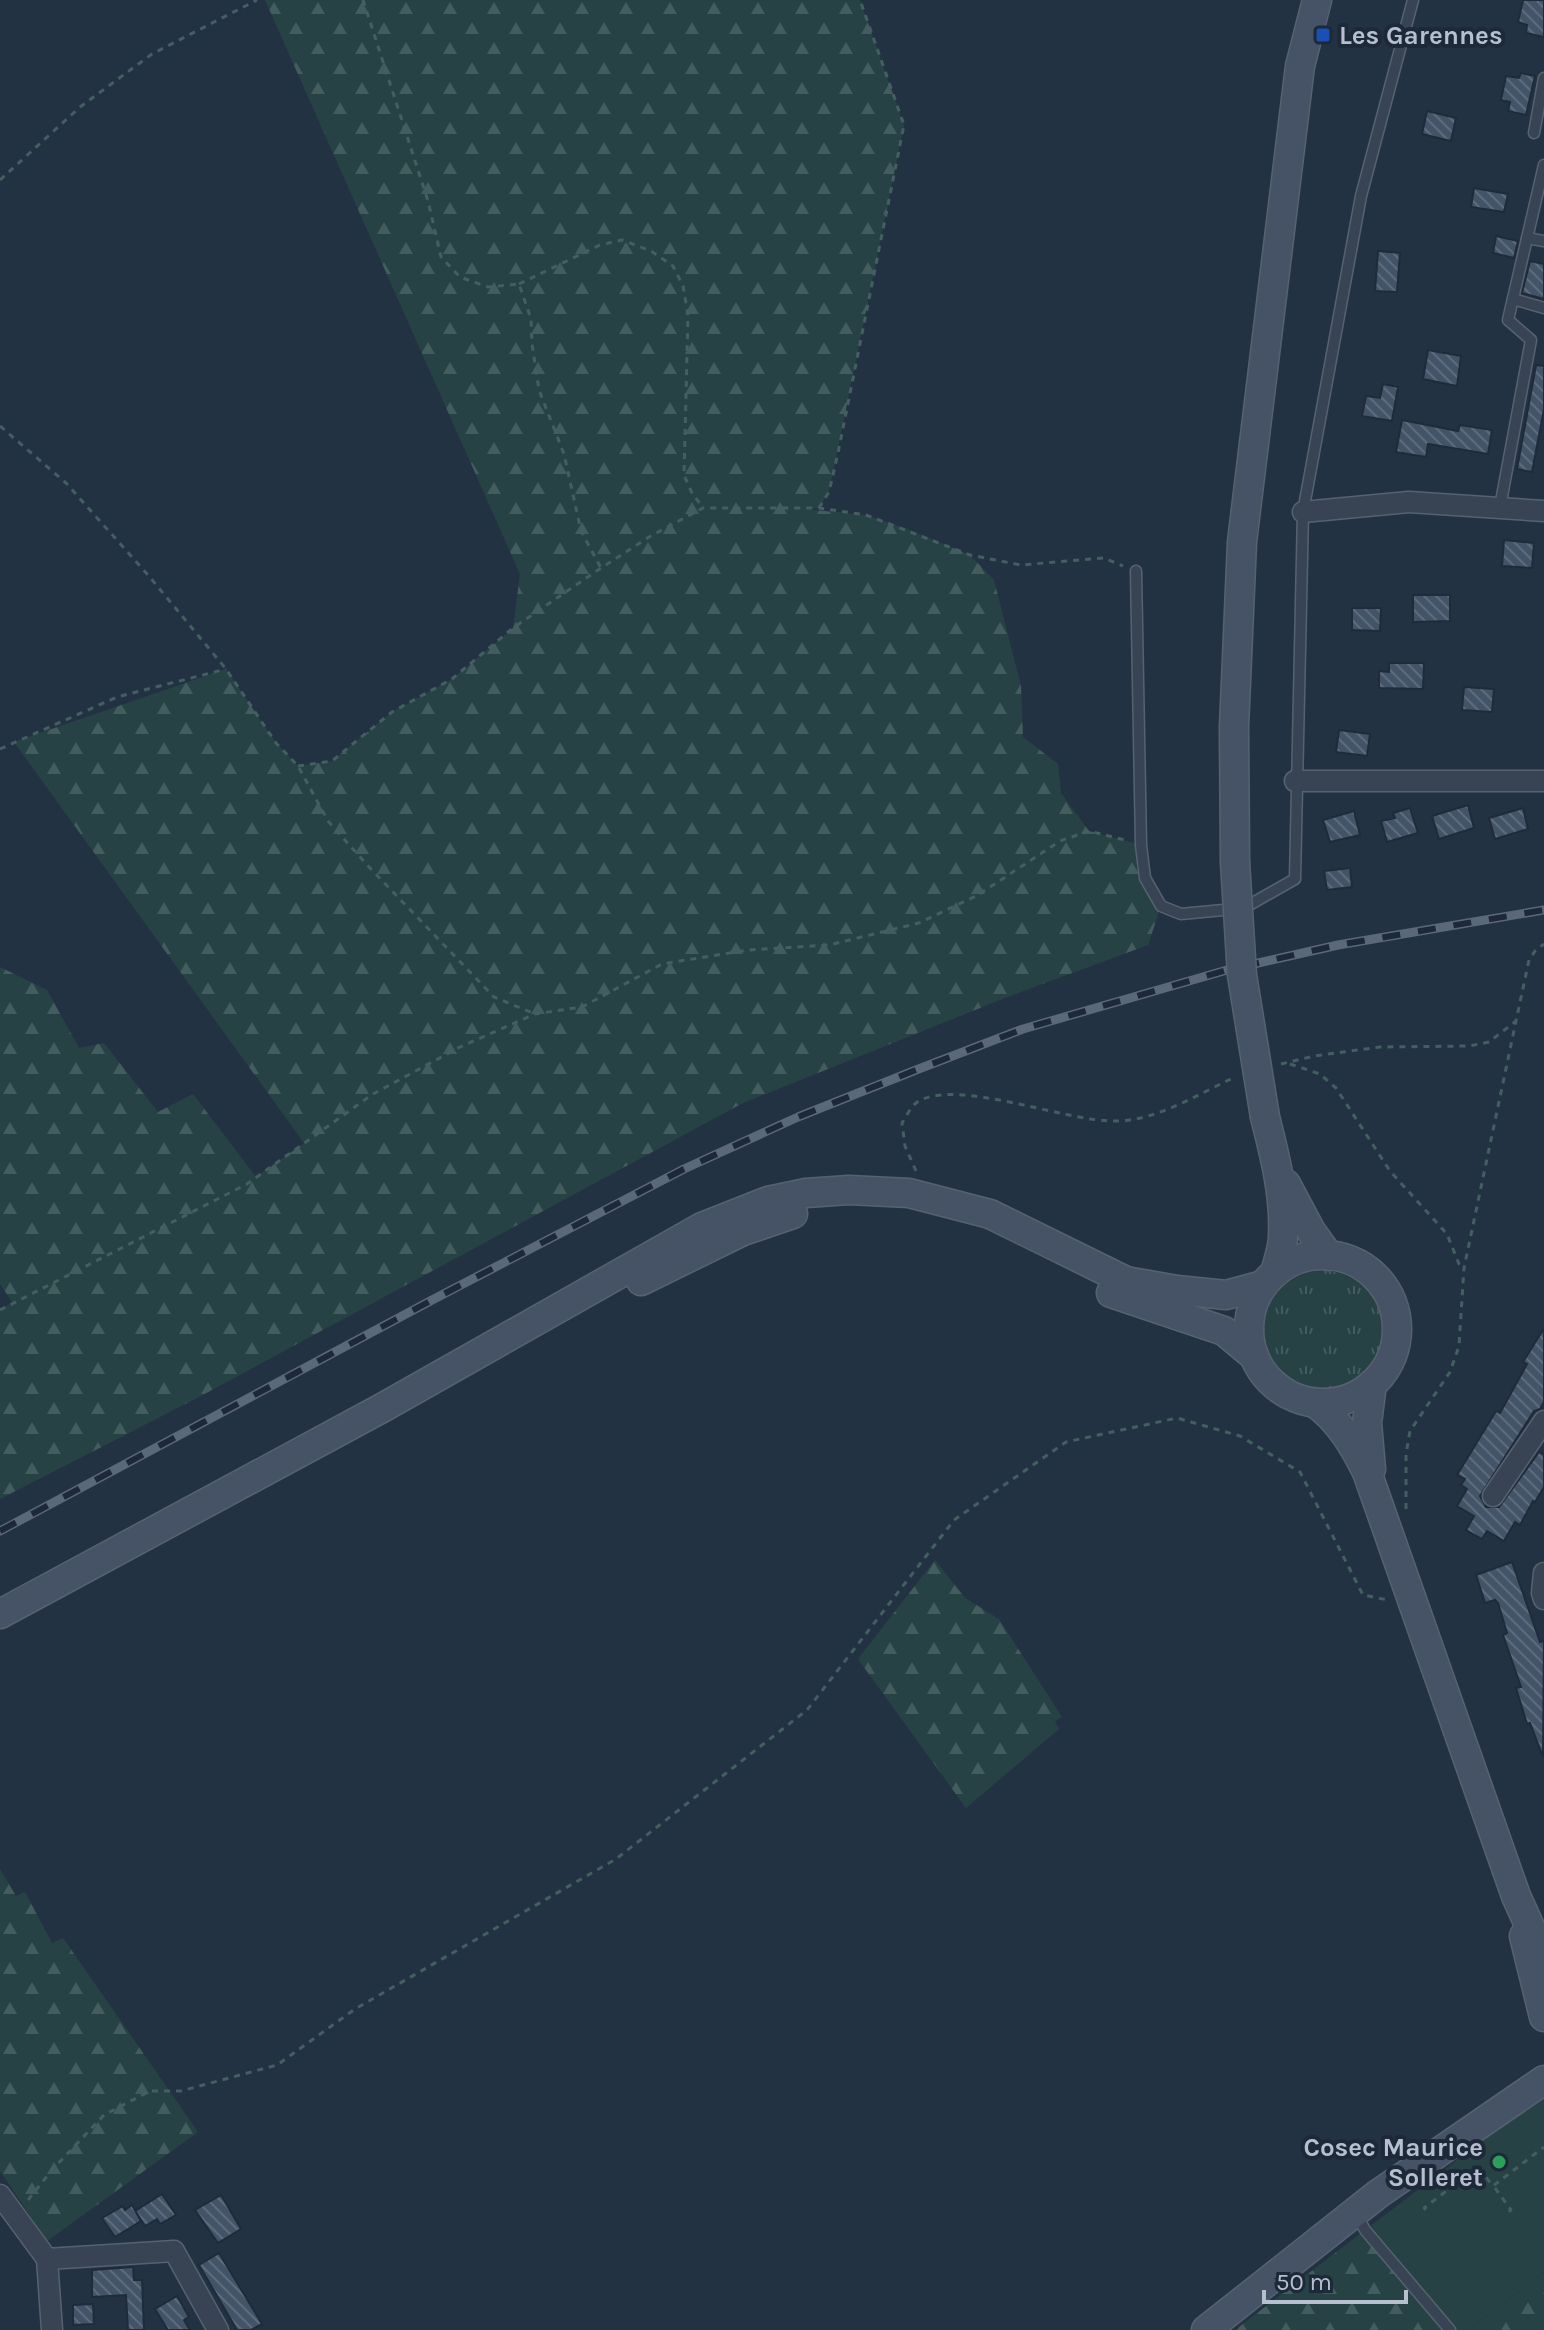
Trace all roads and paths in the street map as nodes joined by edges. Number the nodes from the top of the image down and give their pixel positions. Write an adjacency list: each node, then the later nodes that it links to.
1 (257, 0): 11 (path)
2 (363, 0): 14 (path)
3 (860, 0): 20 (path)
4 (1299, 0): 7 (main road)
5 (1317, 0): 7 (main road)
6 (1413, 0): 22 (lane)
7 (1300, 66): 37 (main road, bridge)
8 (1544, 78): 9 (lane)
9 (1534, 133)
10 (1544, 165): 12 (lane)
11 (0, 180)
12 (1527, 238): 13 (lane); 15 (lane)
13 (1544, 241)
14 (519, 284): 19 (path); 23 (path)
15 (1513, 299): 16 (lane); 18 (lane)
16 (1544, 308)
17 (0, 426): 25 (path)
18 (1500, 507): 21 (street); 22 (street)
19 (703, 508): 20 (path); 23 (path)
20 (819, 508): 24 (path)
21 (1544, 511)
22 (1303, 512): 28 (lane)
23 (601, 568): 27 (path)
24 (1136, 571): 30 (lane)
25 (226, 669): 26 (path); 27 (path)
26 (0, 749)
27 (298, 766): 32 (path)
28 (1295, 781): 29 (street); 30 (lane)
29 (1544, 781)
30 (1141, 845): 32 (path)
31 (1544, 944): 33 (path)
32 (535, 1014): 42 (path)
33 (1516, 1021): 34 (path); 40 (path)
34 (1287, 1063): 35 (path); 40 (path)
35 (1274, 1066)
36 (1237, 1076): 38 (path)
37 (1277, 1165): 39 (main road); 41 (main road)
38 (915, 1170)
39 (1329, 1256): 41 (main road); 44 (main road)
40 (1464, 1268): 50 (path)
41 (1269, 1279): 43 (main road); 46 (main road)
42 (0, 1310)
43 (1254, 1356): 45 (main road); 46 (main road)
44 (1372, 1384): 45 (main road); 49 (main road)
45 (1315, 1403): 49 (main road)
46 (382, 1408): 54 (main road)
47 (1542, 1429): 48 (street)
48 (1493, 1496)
49 (1377, 1497): 53 (main road)
50 (1406, 1518)
51 (1544, 1573): 52 (street)
52 (1544, 1599)
53 (1416, 1605): 55 (main road); 66 (path)
54 (0, 1614)
55 (1516, 1896): 56 (main road); 57 (main road)
56 (1544, 1958)
57 (1544, 2017)
58 (1544, 2059): 63 (main road)
59 (1544, 2080): 63 (main road)
60 (1544, 2147): 61 (path)
61 (1493, 2186): 64 (path); 65 (path)
62 (0, 2195): 66 (street)
63 (1366, 2203): 70 (main road); 71 (lane)
64 (1426, 2210)
65 (1507, 2213)
66 (16, 2216): 67 (street)
67 (47, 2259): 68 (street); 69 (street)
68 (52, 2330)
69 (218, 2330)
70 (1206, 2330)
71 (1450, 2330)

